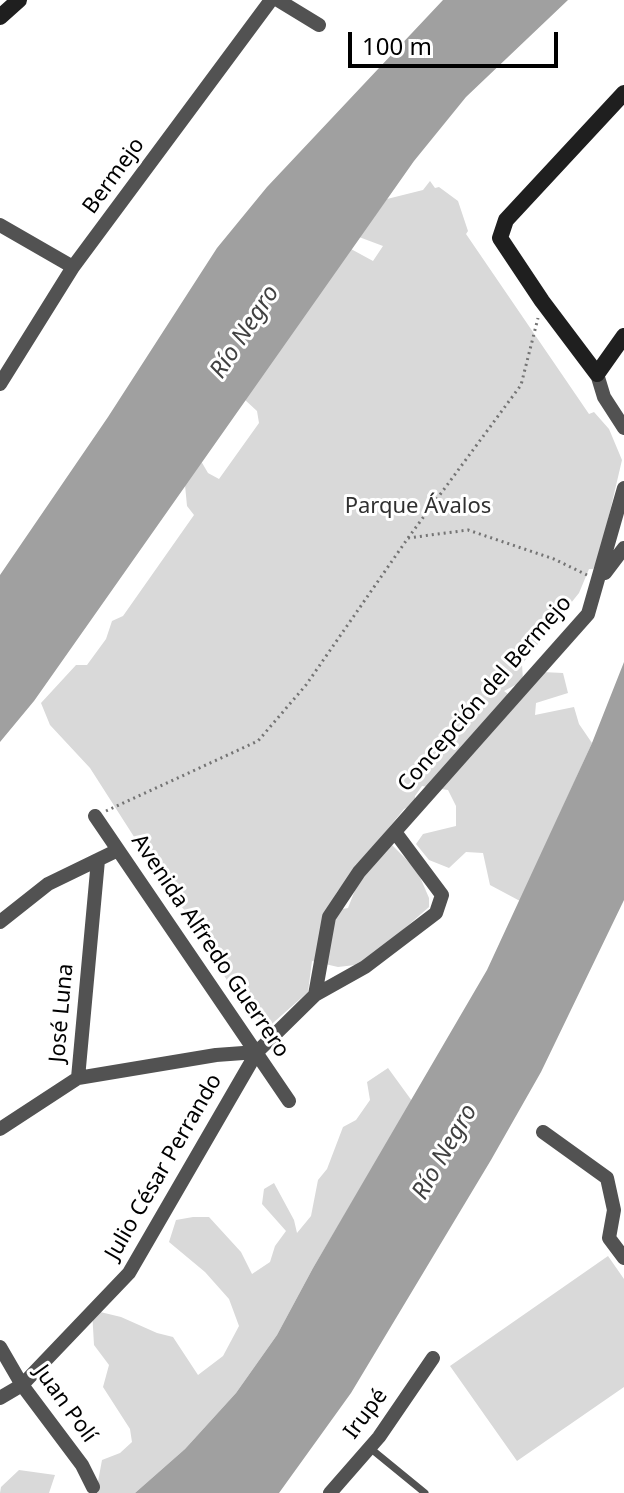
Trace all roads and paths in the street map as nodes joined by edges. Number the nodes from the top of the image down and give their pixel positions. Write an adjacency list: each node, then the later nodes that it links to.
1 (19, 0): 4 (street)
2 (271, 0): 8 (street, Bermejo)
3 (278, 0): 5 (street)
4 (0, 17)
5 (319, 25)
6 (624, 93): 9 (street)
7 (0, 225): 8 (street)
8 (73, 267): 12 (street, Bermejo)
9 (542, 301): 11 (street); 15 (path)
10 (624, 336): 11 (street)
11 (597, 374): 13 (street)
12 (0, 384)
13 (624, 428)
14 (624, 488): 17 (street, Concepción del Bermejo)
15 (408, 538): 17 (path); 18 (path)
16 (624, 548): 17 (street, Concepción del Bermejo)
17 (599, 581): 19 (street, Concepción del Bermejo)
18 (95, 816): 20 (street, Avenida Alfredo Guerrero)
19 (395, 832): 23 (street, Concepción del Bermejo); 23 (street)
20 (118, 850): 21 (street); 24 (street, Avenida Alfredo Guerrero)
21 (98, 860): 22 (street); 25 (street, José Luna)
22 (0, 922)
23 (315, 995): 24 (street)
24 (257, 1052): 25 (street); 26 (street, Avenida Alfredo Guerrero); 32 (street, Julio César Perrando)
25 (78, 1078): 27 (street, José Luna)
26 (289, 1101)
27 (0, 1129)
28 (543, 1132): 29 (street)
29 (624, 1258)
30 (0, 1347): 32 (street, Juan Polí)
31 (433, 1358): 34 (street, Irupé)
32 (22, 1385): 33 (street, Julio César Perrando); 35 (street, Juan Polí)
33 (0, 1398)
34 (370, 1448): 36 (street, Irupé); 37 (lane)
35 (93, 1487)
36 (330, 1493)
37 (425, 1493)

